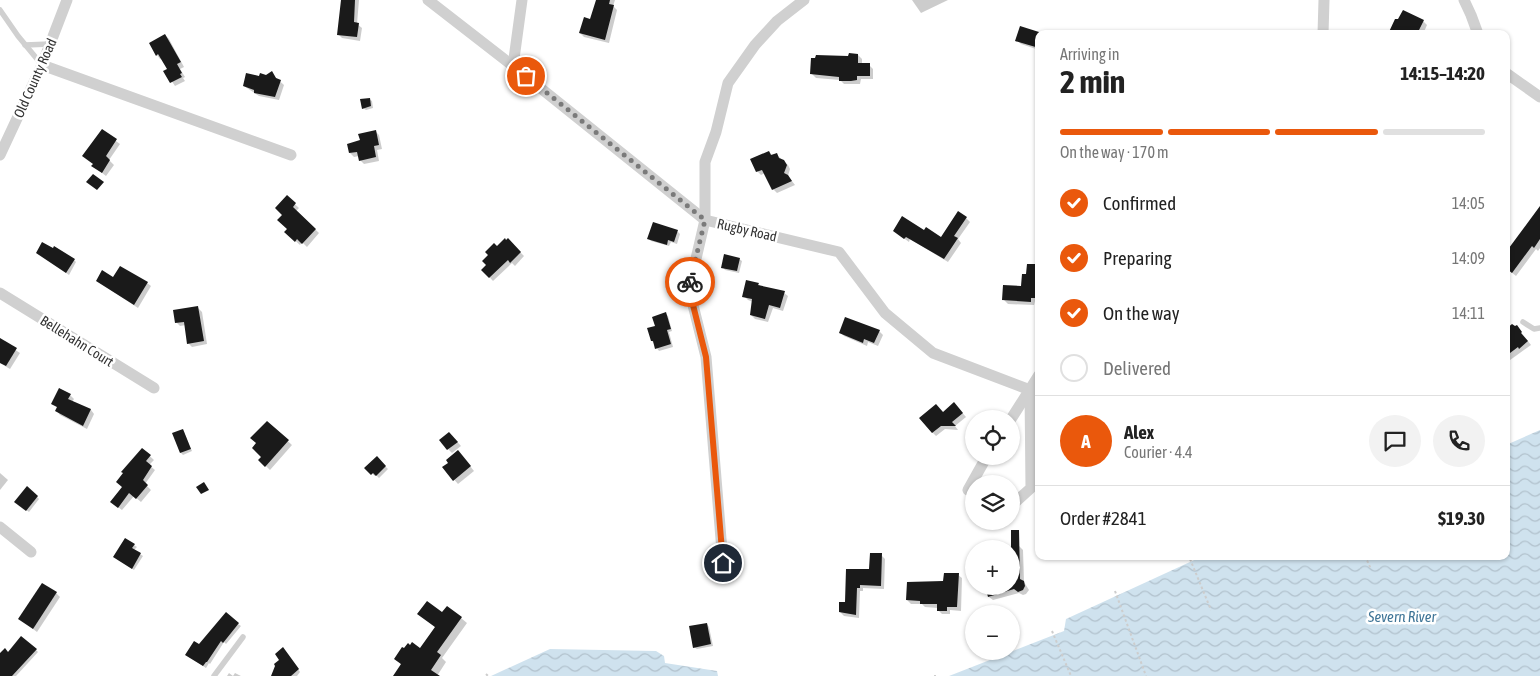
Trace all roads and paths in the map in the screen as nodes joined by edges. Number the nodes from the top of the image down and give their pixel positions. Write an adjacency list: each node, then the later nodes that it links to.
1 (67, 0): 10 (street, Old County Road)
2 (428, 0): 13 (street, Rugby Road)
3 (522, 0): 13 (street)
4 (804, 0): 18 (street)
5 (1324, 0): 8 (street)
6 (1464, 0): 9 (street)
7 (0, 10): 11 (lane)
8 (1323, 30)
9 (1477, 30)
10 (50, 44): 11 (lane); 12 (street, Old County Road)
11 (25, 45): 12 (lane)
12 (42, 65): 16 (street, Old County Road); 17 (street)
13 (513, 66): 18 (street, Rugby Road)
14 (1510, 76): 15 (street)
15 (1540, 96)
16 (0, 155)
17 (291, 155)
18 (705, 220): 24 (street, Rugby Road); 32 (street)
19 (0, 293): 23 (street, Bellehahn Court)
20 (1523, 322): 21 (lane)
21 (1540, 328)
22 (1035, 382): 24 (street)
23 (154, 388)
24 (1030, 390): 25 (street)
25 (1026, 405): 26 (street); 27 (street)
26 (1020, 411)
27 (1020, 497)
28 (0, 527): 29 (street)
29 (31, 552)
30 (1190, 560): 35 (path)
31 (1367, 560): 33 (path)
32 (723, 563)
33 (1371, 569)
34 (1115, 591): 40 (path)
35 (1211, 610)
36 (1052, 631): 39 (path)
37 (243, 637): 38 (lane)
38 (214, 676)
39 (1071, 676)
40 (1146, 676)

